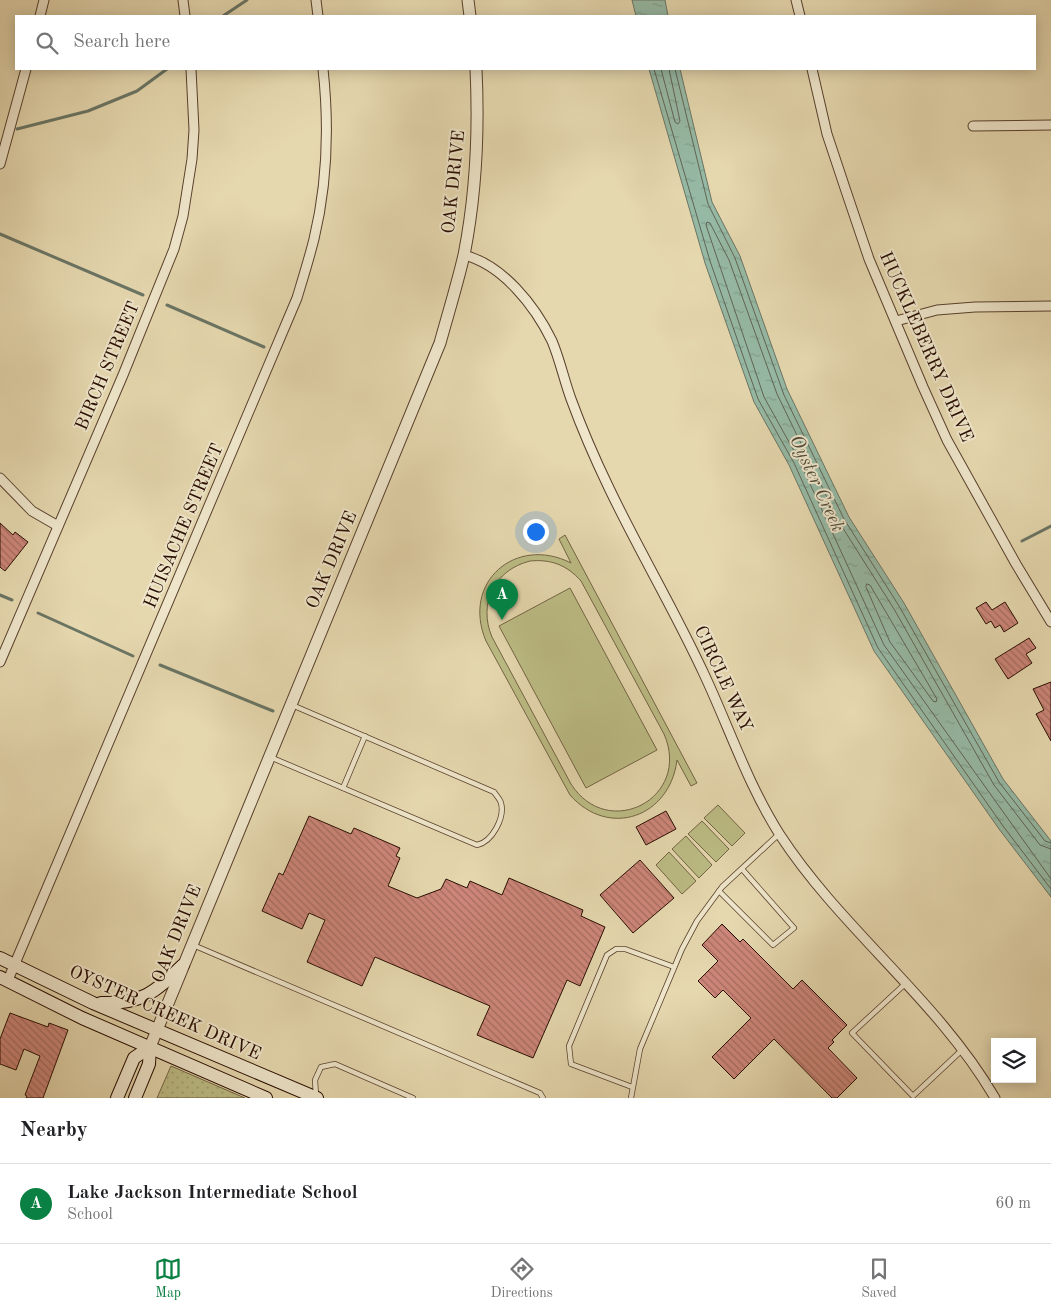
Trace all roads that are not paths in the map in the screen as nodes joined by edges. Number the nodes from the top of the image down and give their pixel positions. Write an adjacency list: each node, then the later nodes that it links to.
1 (44, 0): 6 (street)
2 (183, 0): 7 (street)
3 (316, 0): 8 (street)
4 (468, 0): 9 (street)
5 (796, 0): 10 (street)
6 (40, 15)
7 (185, 15)
8 (318, 15)
9 (470, 15)
10 (800, 15)
11 (26, 70): 18 (street)
12 (191, 70): 23 (street, BIRCH STREET)
13 (323, 70): 35 (street, HUISACHE STREET)
14 (476, 70): 19 (street, OAK DRIVE)
15 (812, 70): 21 (street, HUCKLEBERRY DRIVE)
16 (1051, 124): 17 (street)
17 (973, 126)
18 (0, 164)
19 (464, 256): 26 (street, OAK DRIVE); 30 (street, CIRCLE WAY)
20 (1051, 306): 21 (street)
21 (896, 321): 24 (street, HUCKLEBERRY DRIVE)
22 (0, 478): 23 (street)
23 (58, 526): 25 (street, BIRCH STREET)
24 (1051, 622)
25 (0, 662)
26 (292, 705): 27 (lane); 28 (street, OAK DRIVE)
27 (365, 736): 29 (lane); 29 (lane)
28 (270, 757): 29 (lane); 33 (street, OAK DRIVE)
29 (343, 788)
30 (779, 834): 31 (lane); 39 (street, CIRCLE WAY)
31 (742, 869): 32 (lane); 32 (lane)
32 (719, 891): 37 (lane)
33 (192, 945): 36 (street, OAK DRIVE); 50 (lane)
34 (0, 958): 35 (main road, OYSTER CREEK DRIVE)
35 (15, 964): 38 (street, HUISACHE STREET); 40 (main road, OYSTER CREEK DRIVE)
36 (183, 964): 40 (main road); 41 (street, OAK DRIVE)
37 (674, 967): 44 (lane); 44 (lane)
38 (4, 979): 42 (main road, OYSTER CREEK DRIVE)
39 (905, 984): 43 (street, CIRCLE WAY); 43 (lane)
40 (93, 1002): 41 (main road, OYSTER CREEK DRIVE)
41 (157, 1030): 42 (street, OAK DRIVE); 48 (main road, OYSTER CREEK DRIVE)
42 (150, 1047): 45 (main road, OAK DRIVE); 46 (main road, OAK DRIVE); 47 (main road, OYSTER CREEK DRIVE)
43 (962, 1050): 52 (street, CIRCLE WAY)
44 (632, 1086): 51 (lane)
45 (117, 1098)
46 (135, 1098)
47 (266, 1098)
48 (317, 1098): 49 (lane)
49 (414, 1098)
50 (544, 1098)
51 (631, 1098)
52 (995, 1098)

